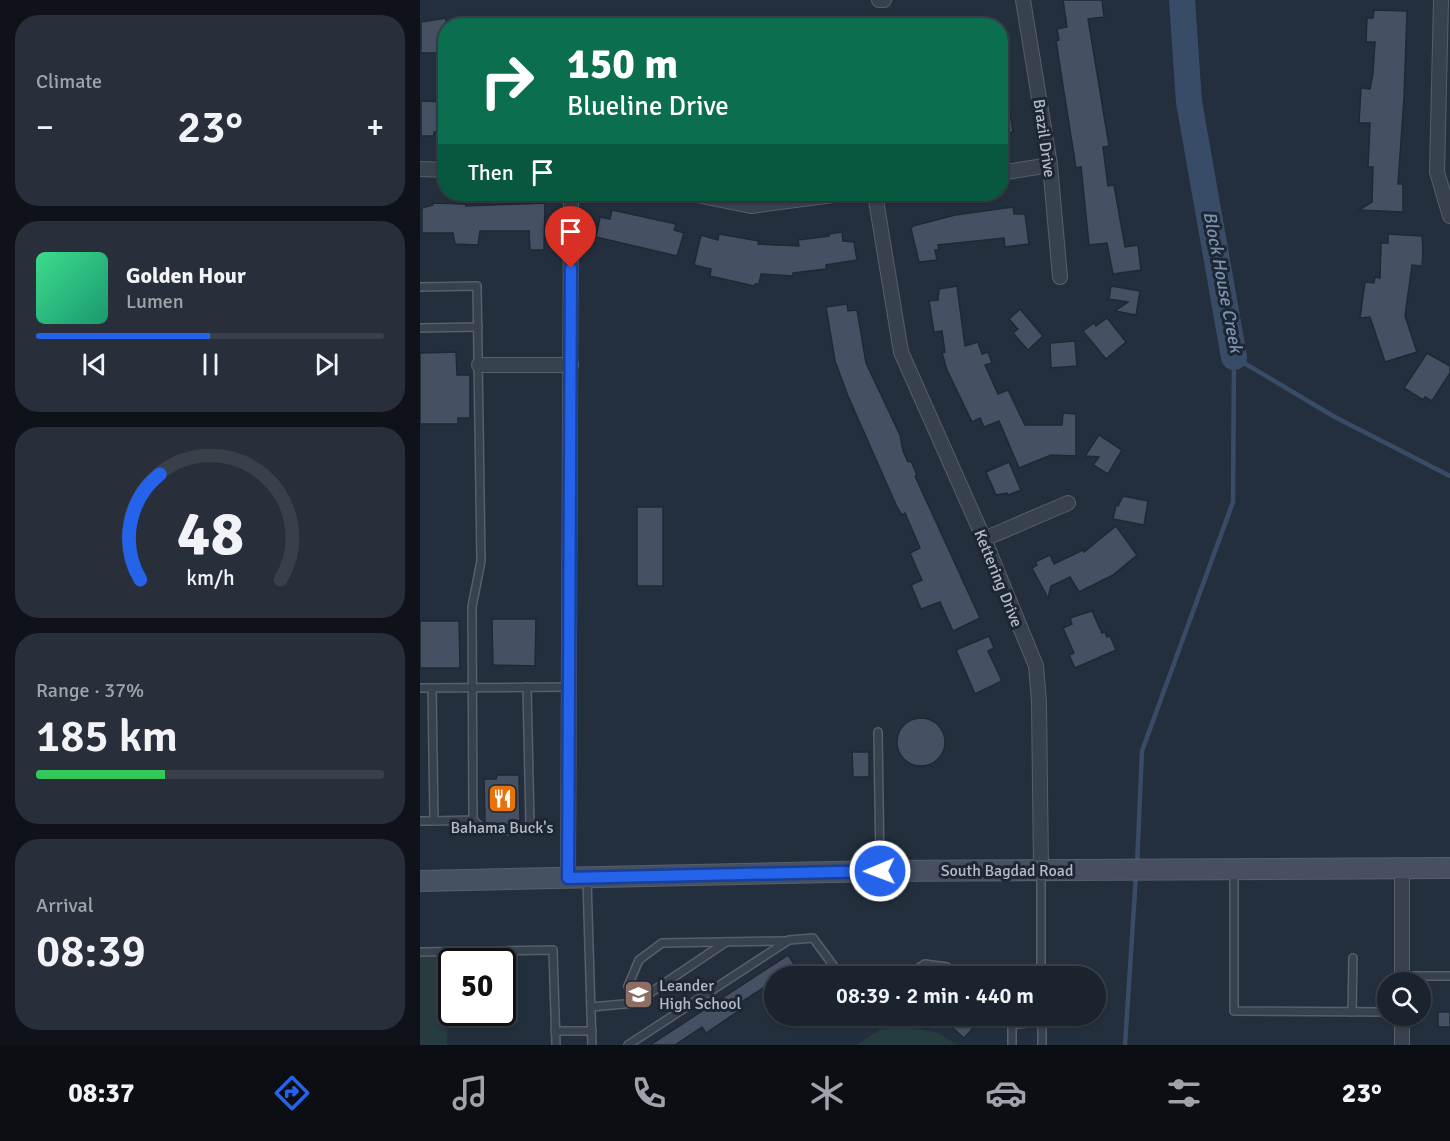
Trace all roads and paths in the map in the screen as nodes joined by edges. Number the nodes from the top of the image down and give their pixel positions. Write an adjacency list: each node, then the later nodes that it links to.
1 (879, 0): 2 (street)
2 (884, 0)
3 (1023, 0): 5 (street, Brazil Drive)
4 (1441, 0): 13 (street)
5 (1050, 165): 8 (street); 14 (street, Brazil Drive)
6 (420, 169): 7 (street)
7 (438, 170)
8 (1008, 172)
9 (571, 201): 19 (street)
10 (726, 201): 11 (street)
11 (788, 201)
12 (877, 201): 21 (street, Kettering Drive)
13 (1450, 216)
14 (1060, 277)
15 (420, 287): 16 (lane)
16 (478, 327): 17 (lane); 18 (lane)
17 (420, 328)
18 (478, 365): 19 (street); 26 (lane)
19 (571, 365): 23 (street)
20 (1068, 503): 21 (street)
21 (984, 539): 34 (street, Kettering Drive)
22 (527, 687): 23 (lane); 26 (lane); 29 (lane)
23 (570, 687): 36 (street)
24 (420, 688): 25 (lane)
25 (432, 688): 26 (lane); 28 (lane)
26 (473, 688): 29 (lane)
27 (878, 732): 35 (lane)
28 (434, 820): 29 (lane); 30 (lane)
29 (473, 820)
30 (420, 821)
31 (1402, 868): 32 (main road, South Bagdad Road); 33 (main road, South Bagdad Road); 46 (street)
32 (1450, 868)
33 (1234, 869): 34 (main road, South Bagdad Road); 51 (lane)
34 (1041, 870): 35 (main road, South Bagdad Road); 45 (lane, Kettering Drive)
35 (880, 871): 36 (main road, South Bagdad Road)
36 (578, 878): 37 (main road, South Bagdad Road); 50 (lane)
37 (420, 881)
38 (789, 940): 39 (lane); 42 (lane); 60 (lane)
39 (726, 942): 49 (lane); 49 (lane)
40 (420, 952): 56 (lane)
41 (1353, 958): 51 (lane)
42 (834, 966)
43 (922, 966): 44 (lane)
44 (940, 966)
45 (1041, 966)
46 (1402, 972)
47 (1450, 976): 48 (lane)
48 (1431, 977)
49 (635, 1003): 50 (lane)
50 (591, 1006): 57 (lane)
51 (1352, 1012): 52 (lane)
52 (1377, 1012)
53 (1012, 1026): 61 (lane)
54 (1042, 1026): 62 (lane)
55 (1402, 1026): 63 (street)
56 (555, 1031): 57 (lane); 58 (lane)
57 (592, 1031): 59 (lane)
58 (556, 1045)
59 (592, 1045)
60 (628, 1045)
61 (1012, 1045)
62 (1042, 1045)
63 (1402, 1045)

